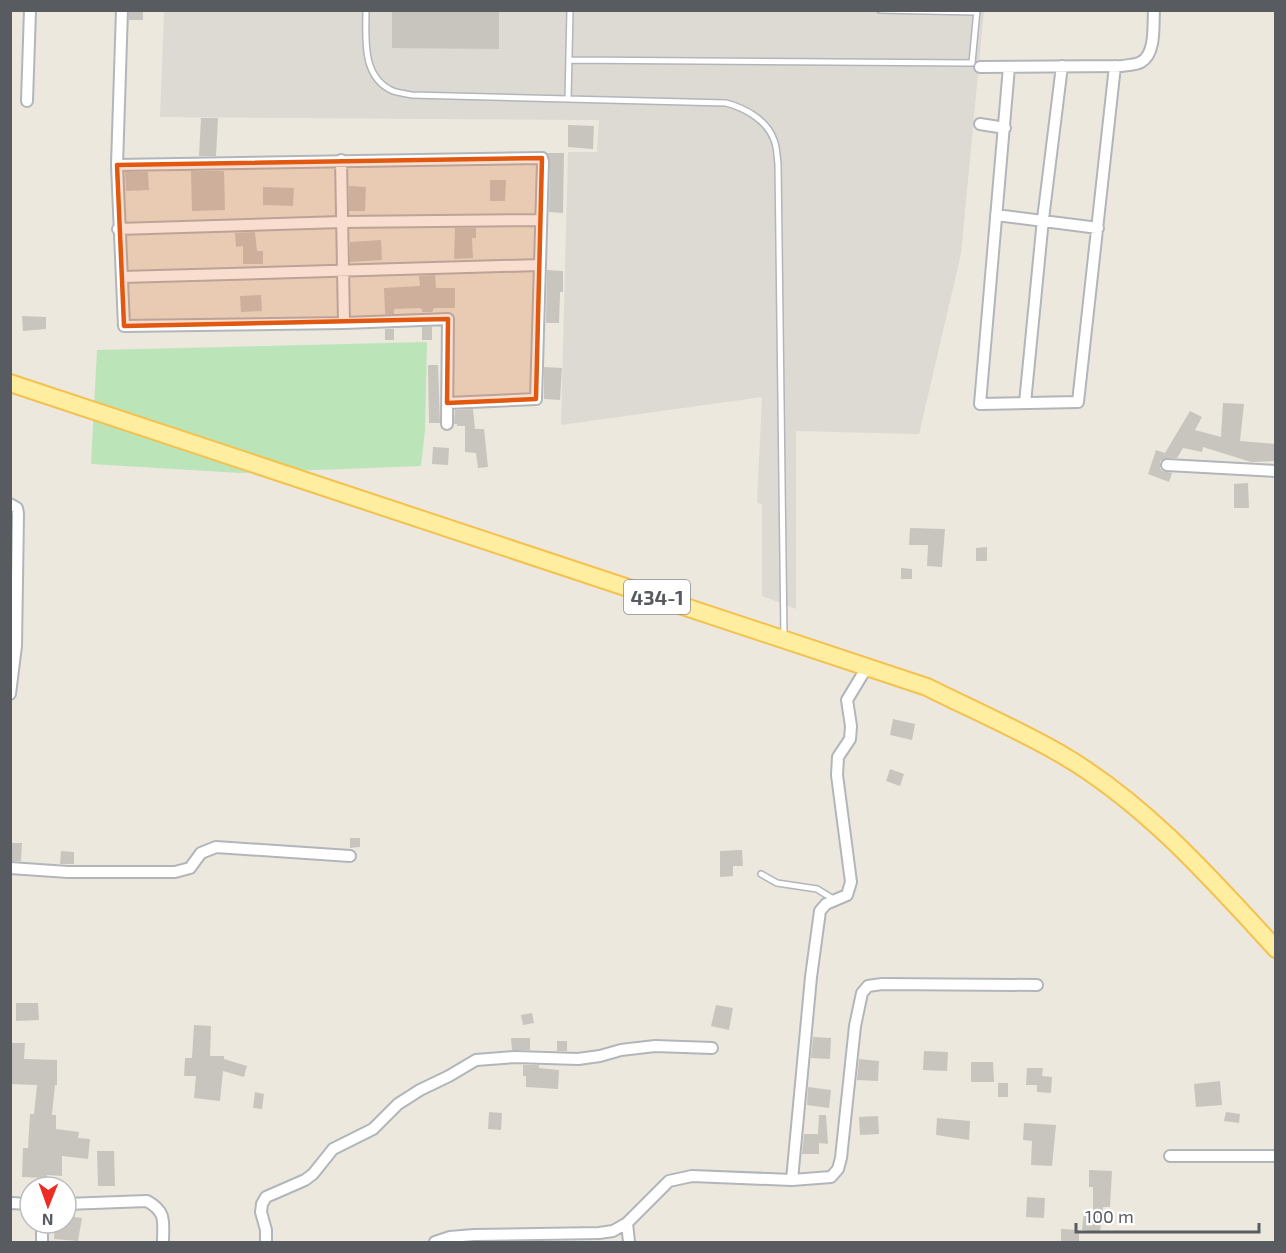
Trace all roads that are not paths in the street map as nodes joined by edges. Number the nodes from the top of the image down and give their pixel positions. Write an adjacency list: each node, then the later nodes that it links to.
1 (30, 10): 14 (street)
2 (122, 10): 18 (street)
3 (366, 10): 13 (lane)
4 (570, 10): 8 (lane)
5 (880, 10): 7 (lane)
6 (1154, 10): 10 (street)
7 (977, 11): 8 (lane)
8 (569, 60): 13 (lane)
9 (1062, 66): 10 (street); 12 (street); 20 (street)
10 (1115, 66): 23 (street)
11 (980, 67): 12 (street)
12 (1009, 67): 16 (street)
13 (568, 99): 36 (lane)
14 (27, 101)
15 (980, 124): 16 (street)
16 (1005, 128): 19 (street)
17 (341, 160): 18 (street); 21 (street); 22 (street)
18 (117, 165): 24 (street)
19 (996, 215): 20 (street); 31 (street)
20 (1043, 219): 23 (street); 31 (street)
21 (541, 220): 22 (street); 25 (street)
22 (341, 222): 24 (street); 26 (street)
23 (1098, 228): 31 (street)
24 (118, 229): 27 (street)
25 (539, 265): 26 (street); 30 (street)
26 (342, 270): 27 (street); 28 (street)
27 (122, 277): 28 (street)
28 (344, 323): 30 (street)
29 (10, 383): 36 (main road, 434-1)
30 (447, 403): 32 (street)
31 (1025, 403)
32 (447, 424)
33 (1167, 465): 34 (street)
34 (1275, 471)
35 (10, 504): 38 (street)
36 (784, 639): 37 (main road, 434-1)
37 (867, 667): 42 (street); 43 (main road, 434-1)
38 (10, 694)
39 (350, 856): 40 (street)
40 (10, 868)
41 (761, 874): 42 (lane)
42 (837, 901): 48 (street)
43 (1275, 949)
44 (1037, 986): 48 (street)
45 (712, 1048): 52 (street)
46 (1170, 1156): 47 (street)
47 (1275, 1156)
48 (792, 1180): 50 (street)
49 (78, 1204): 51 (street)
50 (627, 1223): 53 (street); 54 (street)
51 (163, 1242)
52 (266, 1242)
53 (435, 1242)
54 (629, 1242)

